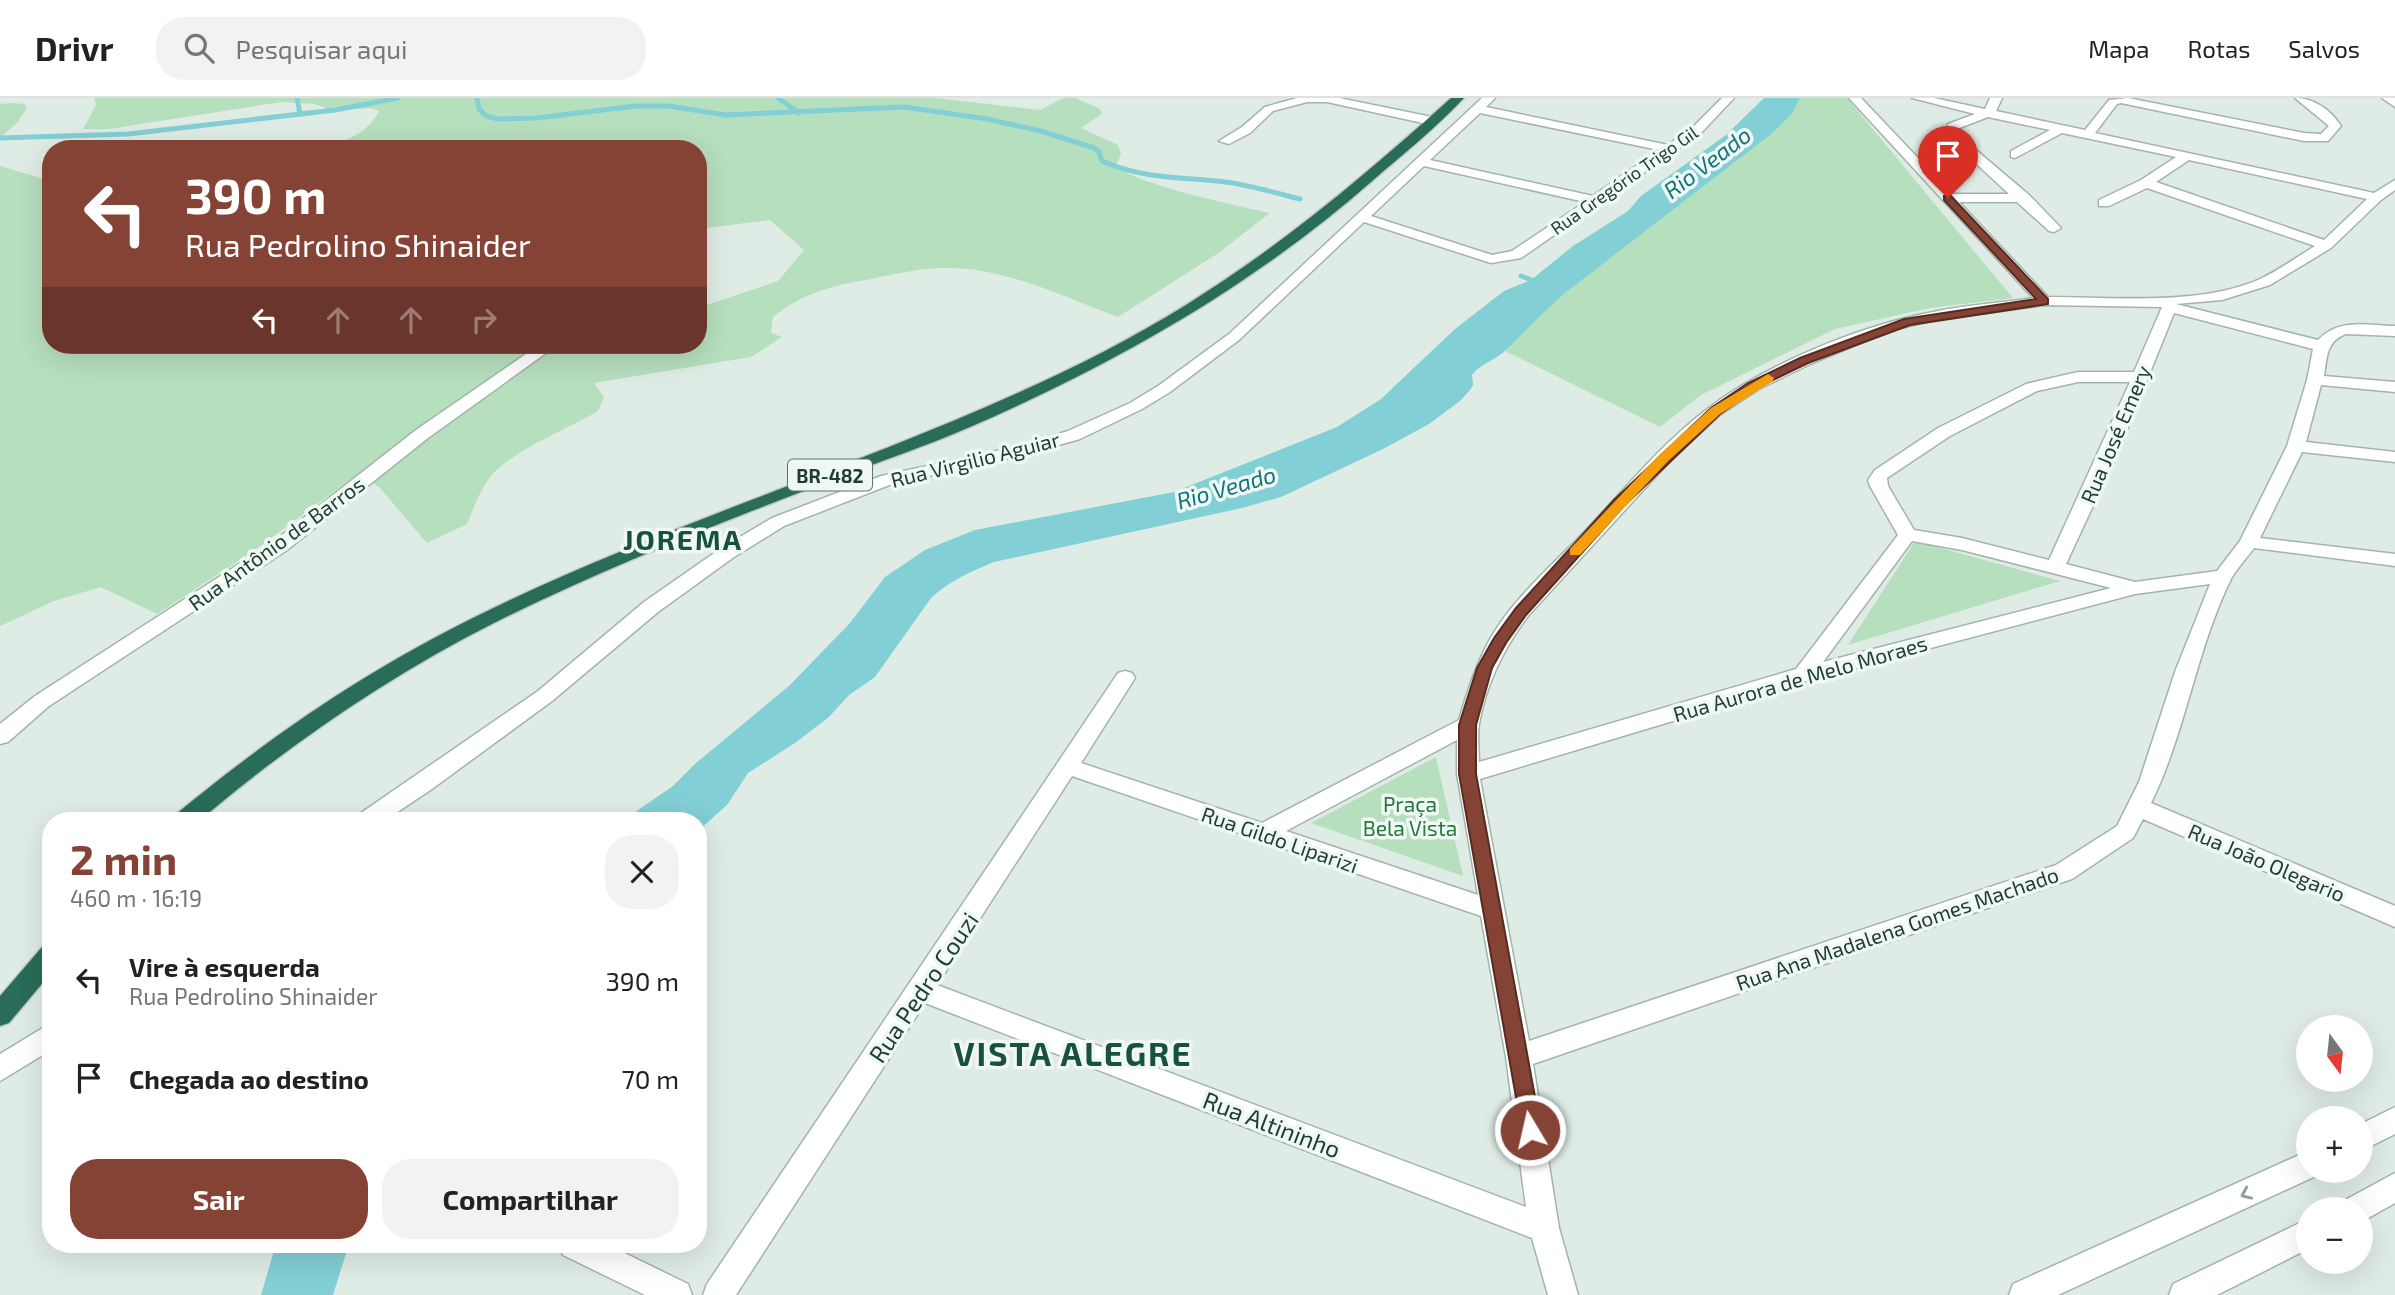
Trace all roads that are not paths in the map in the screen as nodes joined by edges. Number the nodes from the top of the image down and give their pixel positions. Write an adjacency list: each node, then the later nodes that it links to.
1 (1458, 98): 12 (highway, BR-482)
2 (1489, 98): 10 (street, Rua Virgilio Aguiar)
3 (1727, 98): 16 (street, Rua Gregório Trigo Gil)
4 (1855, 98): 23 (street)
5 (1918, 98): 11 (street)
6 (1996, 98): 11 (street)
7 (2301, 98): 14 (street)
8 (2388, 98): 9 (street)
9 (2395, 104)
10 (1477, 109): 16 (street); 19 (street, Rua Virgilio Aguiar)
11 (1990, 112): 13 (street); 24 (street)
12 (1432, 121): 15 (street); 53 (highway, BR-482)
13 (2062, 128): 14 (street); 17 (street)
14 (2088, 134): 18 (street)
15 (1224, 141)
16 (1671, 149): 25 (street, Rua Gregório Trigo Gil)
17 (2014, 154)
18 (2189, 155): 20 (street); 22 (street)
19 (1419, 161): 25 (street); 27 (street, Rua Virgilio Aguiar)
20 (2146, 183): 26 (street); 29 (street)
21 (2395, 184): 22 (street)
22 (2376, 197): 29 (street)
23 (1948, 198): 24 (street); 30 (street)
24 (2024, 198): 28 (street)
25 (1595, 200): 27 (street, Rua Gregório Trigo Gil)
26 (2104, 203)
27 (1361, 217): 54 (street, Rua Virgilio Aguiar)
28 (2054, 228)
29 (2326, 244): 31 (street)
30 (2044, 301): 31 (street); 48 (street)
31 (2167, 304): 33 (street); 35 (street, Rua José Emery)
32 (2395, 331): 33 (street)
33 (2327, 340): 36 (street, Rua Ana Madalena Gomes Machado)
34 (536, 354): 49 (street, Rua Antônio de Barros)
35 (2141, 377): 40 (street); 43 (street, Rua José Emery)
36 (2315, 380): 37 (street); 38 (street, Rua Ana Madalena Gomes Machado)
37 (2395, 387)
38 (2296, 446): 39 (street); 41 (street, Rua Ana Madalena Gomes Machado)
39 (2395, 457)
40 (1907, 535): 43 (street, Rua Aurora de Melo Moraes); 46 (street)
41 (2249, 542): 42 (street); 44 (street, Rua Ana Madalena Gomes Machado)
42 (2395, 560)
43 (2056, 566): 45 (street, Rua Aurora de Melo Moraes)
44 (2224, 576): 45 (street, Rua Aurora de Melo Moraes); 52 (street, Rua Ana Madalena Gomes Machado)
45 (2135, 588): 46 (street, Rua Aurora de Melo Moraes)
46 (1803, 674): 51 (street, Rua Aurora de Melo Moraes)
47 (1125, 678): 50 (street, Rua Pedro Couzi)
48 (1468, 725): 51 (street); 55 (street)
49 (0, 736)
50 (1069, 766): 55 (street, Rua Gildo Liparizi); 59 (street, Rua Pedro Couzi)
51 (1468, 774): 56 (street)
52 (2138, 807): 57 (street, Rua João Olegario); 62 (street, Rua Ana Madalena Gomes Machado)
53 (194, 812)
54 (380, 812)
55 (1264, 833): 56 (street, Rua Gildo Liparizi)
56 (1492, 911): 62 (street)
57 (2395, 917)
58 (42, 966): 60 (highway)
59 (920, 990): 69 (street, Rua Altininho); 73 (street, Rua Pedro Couzi)
60 (0, 1015)
61 (42, 1041): 63 (street)
62 (1519, 1057): 69 (street)
63 (0, 1069)
64 (2395, 1120): 65 (street)
65 (2373, 1132)
66 (2296, 1171): 75 (street, one-way to 75)
67 (2395, 1186): 68 (street)
68 (2373, 1199)
69 (1544, 1228): 74 (street)
70 (2296, 1240): 76 (street)
71 (592, 1253): 72 (street)
72 (677, 1295)
73 (718, 1295)
74 (1563, 1295)
75 (2024, 1295)
76 (2184, 1295)

